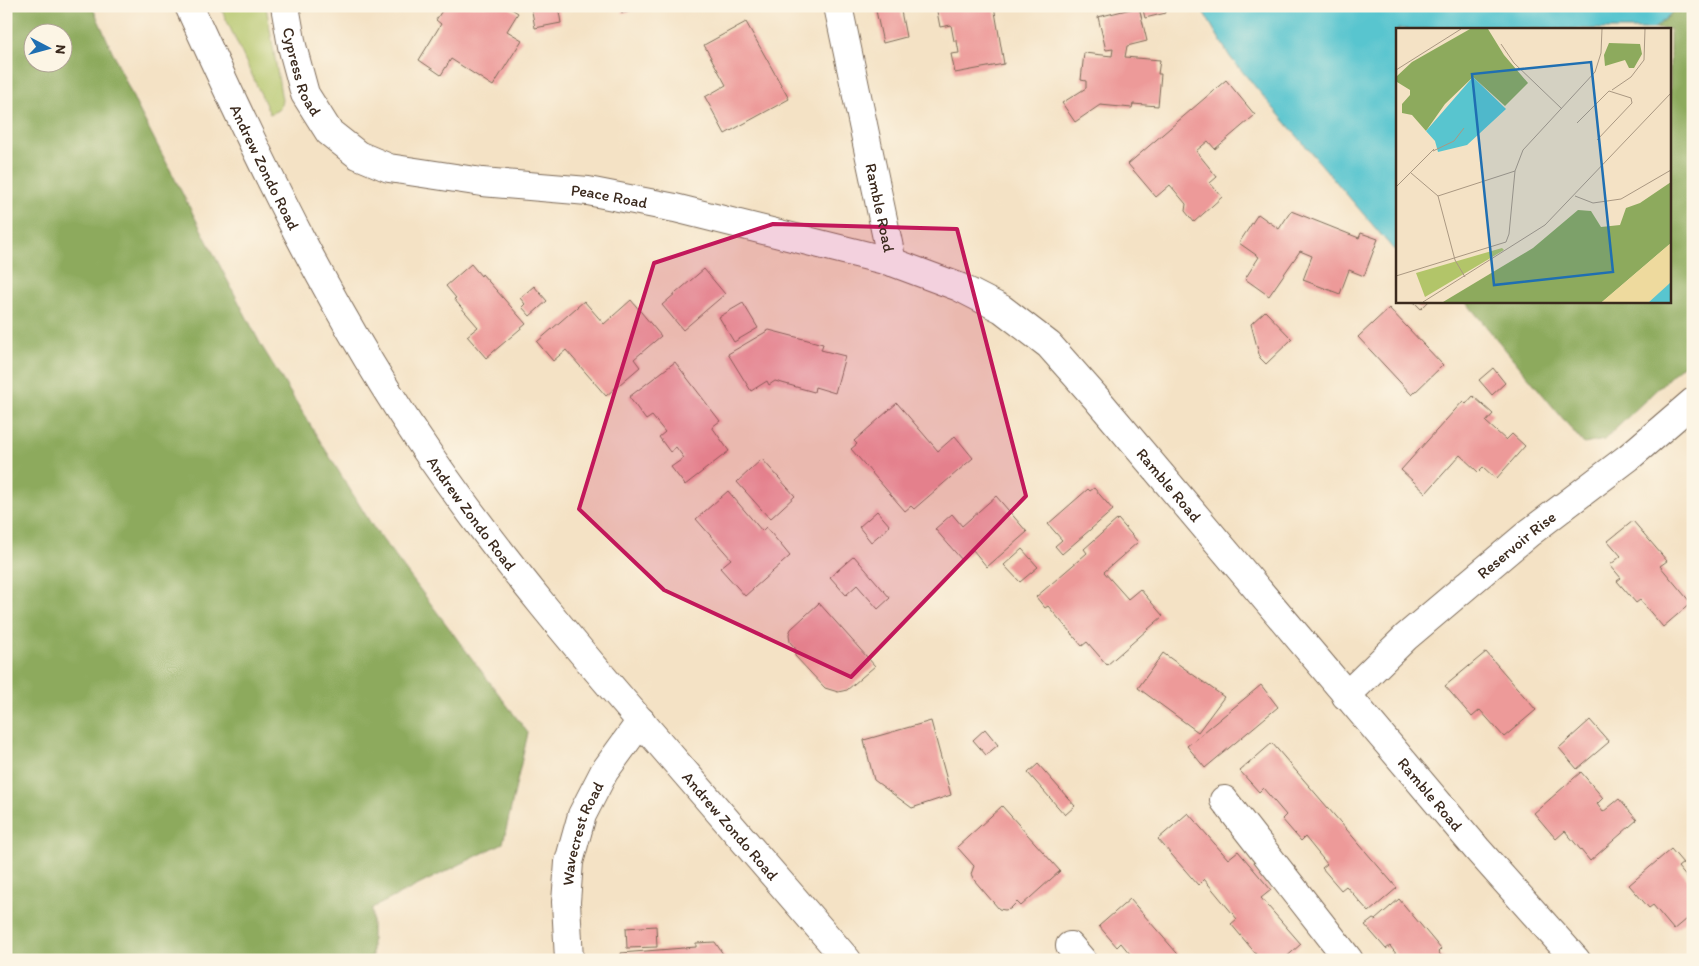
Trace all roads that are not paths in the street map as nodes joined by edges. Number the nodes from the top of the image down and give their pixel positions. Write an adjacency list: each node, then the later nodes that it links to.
1 (189, 6): 8 (street, Andrew Zondo Road)
2 (285, 6): 4 (street, Cypress Road)
3 (838, 6): 5 (street, Ramble Road)
4 (329, 132): 5 (street, Peace Road)
5 (892, 262): 7 (street, Ramble Road)
6 (1693, 402): 7 (street, Reservoir Rise)
7 (1346, 696): 13 (street, Ramble Road)
8 (640, 721): 10 (street, Wavecrest Road); 11 (street, Andrew Zondo Road)
9 (1224, 800): 12 (street)
10 (569, 960)
11 (847, 960)
12 (1349, 960)
13 (1576, 960)

